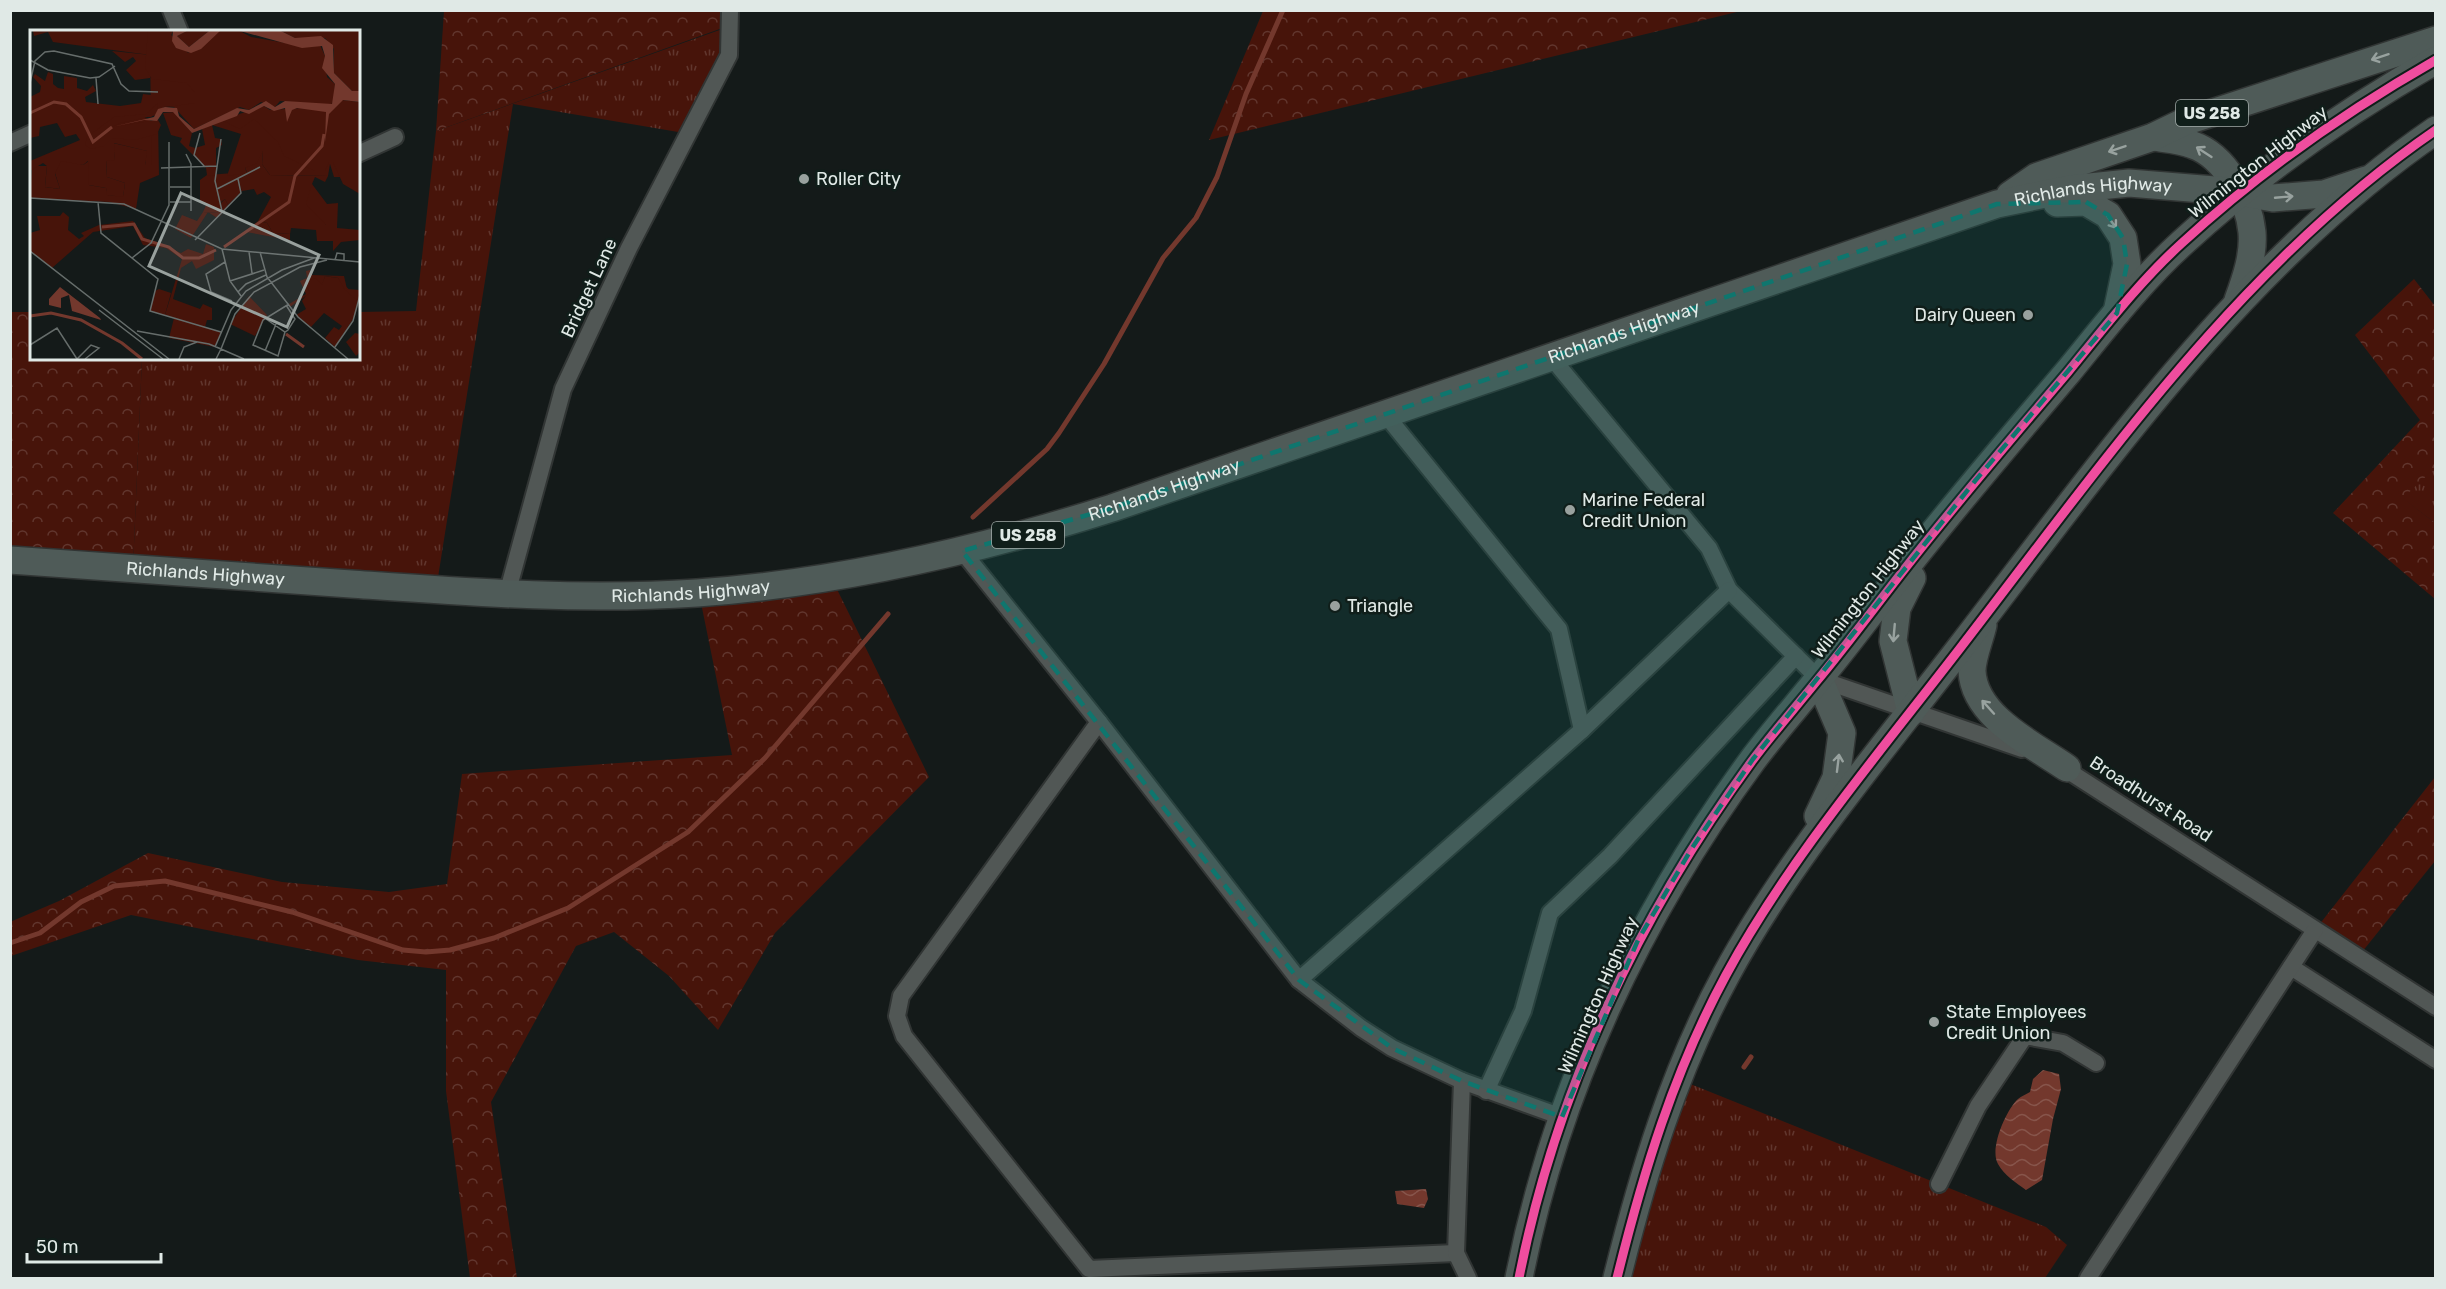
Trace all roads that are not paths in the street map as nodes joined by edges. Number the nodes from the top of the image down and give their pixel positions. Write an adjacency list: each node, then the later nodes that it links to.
1 (171, 10): 4 (street)
2 (720, 10): 3 (street)
3 (729, 18): 24 (street, Bridget Lane)
4 (179, 30)
5 (2436, 40): 10 (main road, Richlands Highway / US 258, one-way to 10)
6 (2436, 60): 14 (main road, Wilmington Highway)
7 (2436, 130): 13 (main road)
8 (30, 134): 11 (street)
9 (395, 137): 12 (street)
10 (2153, 137): 14 (main road, one-way to 10); 15 (main road, Richlands Highway / US 258, one-way to 15)
11 (10, 143)
12 (360, 153)
13 (2366, 180): 14 (main road, Richlands Highway / US 258, one-way to 13); 16 (main road)
14 (2239, 192): 15 (main road, Richlands Highway / US 258); 16 (main road); 17 (main road, Wilmington Highway)
15 (1997, 204): 17 (main road, one-way to 17); 18 (main road, Richlands Highway / US 258)
16 (2235, 307): 25 (main road)
17 (2117, 313): 20 (main road, Wilmington Highway)
18 (1551, 357): 19 (main road, Richlands Highway / US 258); 23 (street)
19 (1385, 414): 21 (main road, Richlands Highway / US 258); 30 (street)
20 (1941, 522): 27 (main road, Wilmington Highway); 28 (main road, one-way to 28)
21 (962, 551): 24 (main road, Richlands Highway / US 258); 29 (street)
22 (10, 560): 24 (main road, Richlands Highway / US 258)
23 (1729, 590): 26 (street); 30 (street)
24 (507, 594)
25 (1985, 616): 28 (main road); 31 (main road, one-way to 25)
26 (1796, 656): 27 (street); 40 (street)
27 (1819, 679): 28 (street, Broadhurst Road); 32 (main road, one-way to 27); 41 (main road, Wilmington Highway)
28 (1911, 712): 31 (street, Broadhurst Road); 32 (main road)
29 (1099, 722): 35 (street); 43 (street)
30 (1582, 730): 35 (street)
31 (2067, 768): 33 (street, Broadhurst Road)
32 (1790, 873): 46 (main road)
33 (2315, 930): 34 (street); 36 (street, Broadhurst Road)
34 (2291, 967): 37 (street); 47 (street)
35 (1299, 980): 39 (street)
36 (2436, 1006)
37 (2436, 1060)
38 (2096, 1063): 42 (street)
39 (1462, 1081): 40 (street); 43 (street)
40 (1486, 1091): 41 (street)
41 (1562, 1117): 45 (main road, Wilmington Highway)
42 (1939, 1184)
43 (1456, 1253): 44 (street)
44 (1468, 1278)
45 (1519, 1278)
46 (1617, 1278)
47 (2088, 1278)

